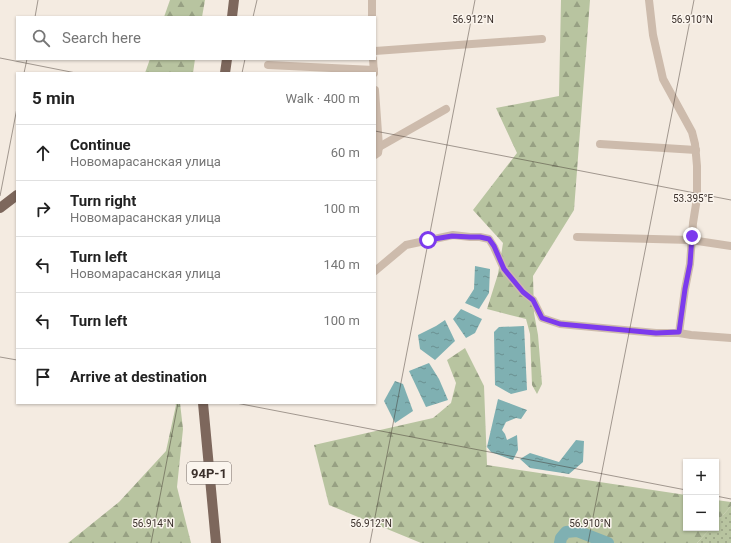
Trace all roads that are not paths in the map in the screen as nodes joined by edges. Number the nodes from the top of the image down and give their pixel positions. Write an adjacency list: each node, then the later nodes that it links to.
1 (234, 0): 4 (main road)
2 (372, 0): 5 (street)
3 (649, 0): 16 (street)
4 (232, 16)
5 (372, 16)
6 (542, 39): 7 (street)
7 (376, 51)
8 (227, 60): 12 (main road)
9 (373, 60): 11 (street)
10 (268, 65): 11 (street)
11 (374, 71)
12 (226, 72)
13 (446, 109): 17 (street)
14 (376, 121): 17 (street)
15 (600, 144): 16 (street)
16 (696, 150): 21 (street)
17 (377, 152)
18 (16, 196): 19 (main road)
19 (0, 208)
20 (578, 237): 21 (street)
21 (692, 240): 22 (street); 24 (street)
22 (731, 246)
23 (376, 270): 24 (street)
24 (679, 332): 25 (street)
25 (731, 338)
26 (203, 404): 27 (main road, 94Р-1)
27 (216, 543)

